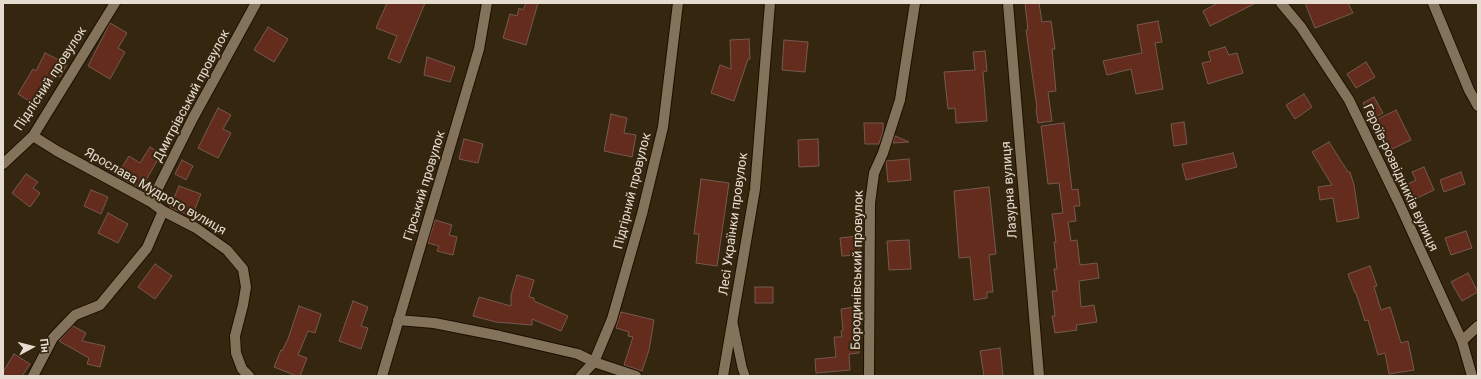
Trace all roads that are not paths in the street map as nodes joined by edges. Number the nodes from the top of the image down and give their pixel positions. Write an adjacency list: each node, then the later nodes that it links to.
1 (115, 3): 11 (street, Підлісний провулок)
2 (256, 3): 13 (street, Дмитрівський провулок)
3 (487, 3): 15 (street, Гірський провулок)
4 (678, 3): 19 (street, Підгірний провулок)
5 (770, 3): 16 (street, Лесі Українки провулок)
6 (915, 3): 27 (street, Бородинівський провулок)
7 (1008, 3): 28 (street, Лазурна вулиця)
8 (1281, 3): 18 (street, Героїв-розвідників вулиця)
9 (1433, 3): 10 (street)
10 (1478, 106)
11 (33, 136): 12 (street, Підлісний провулок); 13 (street, Ярослава Мудрого вулиця)
12 (3, 164)
13 (151, 202): 14 (street, Ярослава Мудрого вулиця)
14 (163, 211): 20 (street); 21 (street, Ярослава Мудрого вулиця)
15 (398, 320): 19 (street); 22 (street, Гірський провулок)
16 (732, 322): 25 (street, Лесі Українки провулок); 26 (lane)
17 (1478, 326): 18 (street)
18 (1462, 341): 29 (street, Героїв-розвідників вулиця)
19 (594, 362): 23 (street, Підгірний провулок); 24 (street)
20 (33, 376)
21 (249, 376)
22 (382, 376)
23 (581, 376)
24 (636, 376)
25 (723, 376)
26 (745, 376)
27 (869, 376)
28 (1039, 376)
29 (1472, 376)

